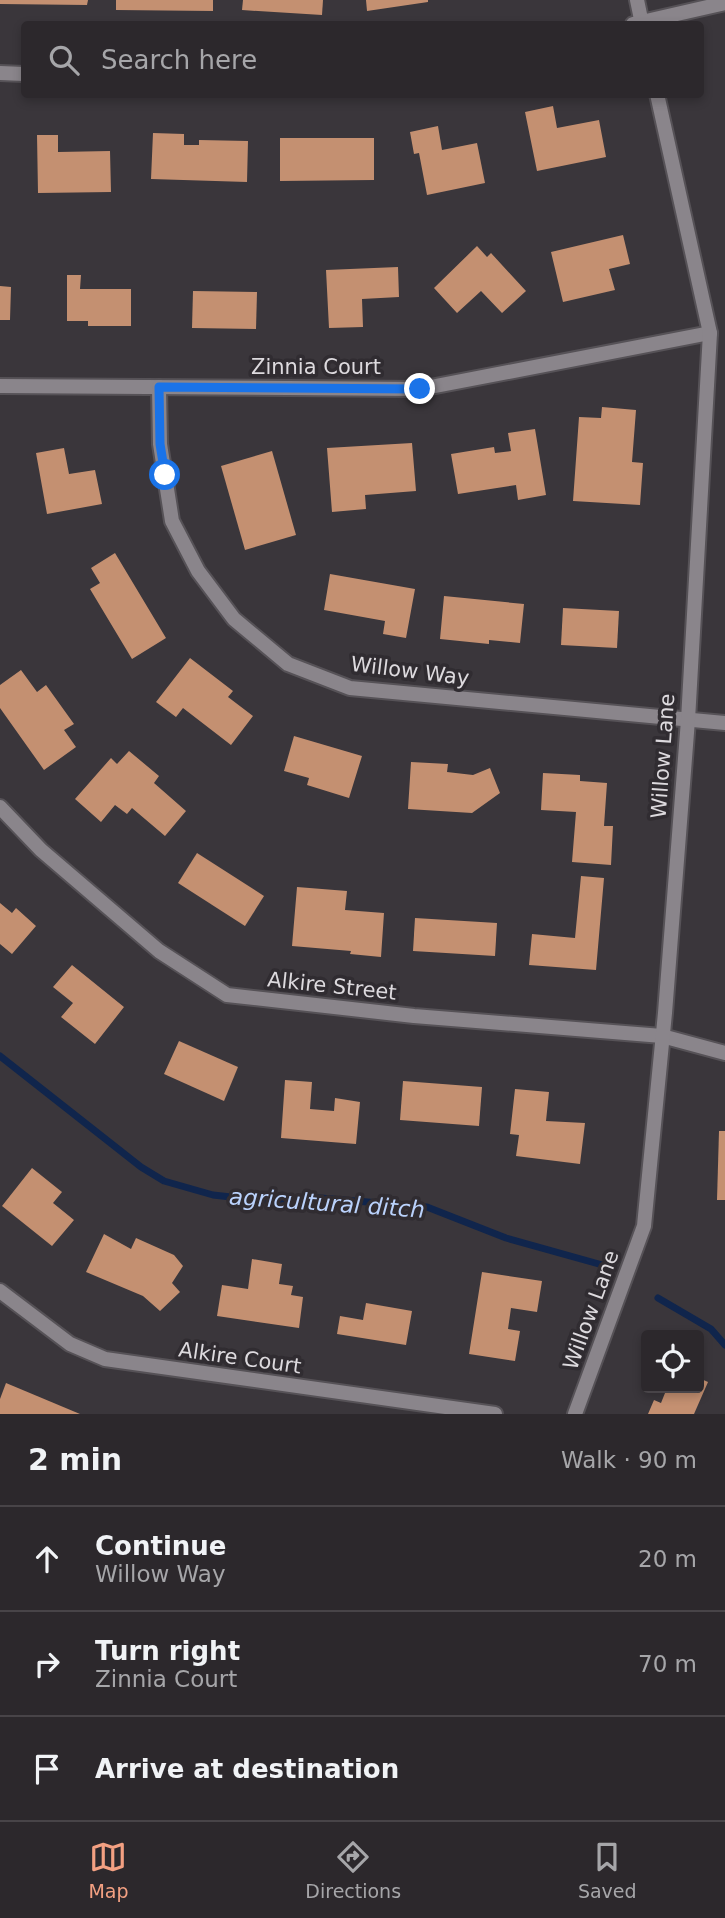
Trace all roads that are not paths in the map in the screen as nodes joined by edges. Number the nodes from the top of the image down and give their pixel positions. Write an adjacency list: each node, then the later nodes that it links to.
1 (637, 0): 3 (street)
2 (725, 3): 4 (street)
3 (639, 21)
4 (651, 21)
5 (0, 73): 6 (street)
6 (21, 74)
7 (658, 98): 8 (street, Willow Lane)
8 (710, 333): 10 (street, Zinnia Court); 11 (street, Willow Lane)
9 (0, 386): 10 (street, Zinnia Court)
10 (159, 387): 11 (street, Willow Way)
11 (688, 720): 12 (street, Willow Way); 14 (street, Willow Lane)
12 (725, 723)
13 (0, 807): 14 (street, Alkire Street)
14 (662, 1036): 15 (street, Alkire Street); 18 (street, Willow Lane)
15 (725, 1053)
16 (0, 1291): 17 (street, Alkire Court)
17 (495, 1414)
18 (575, 1414)

